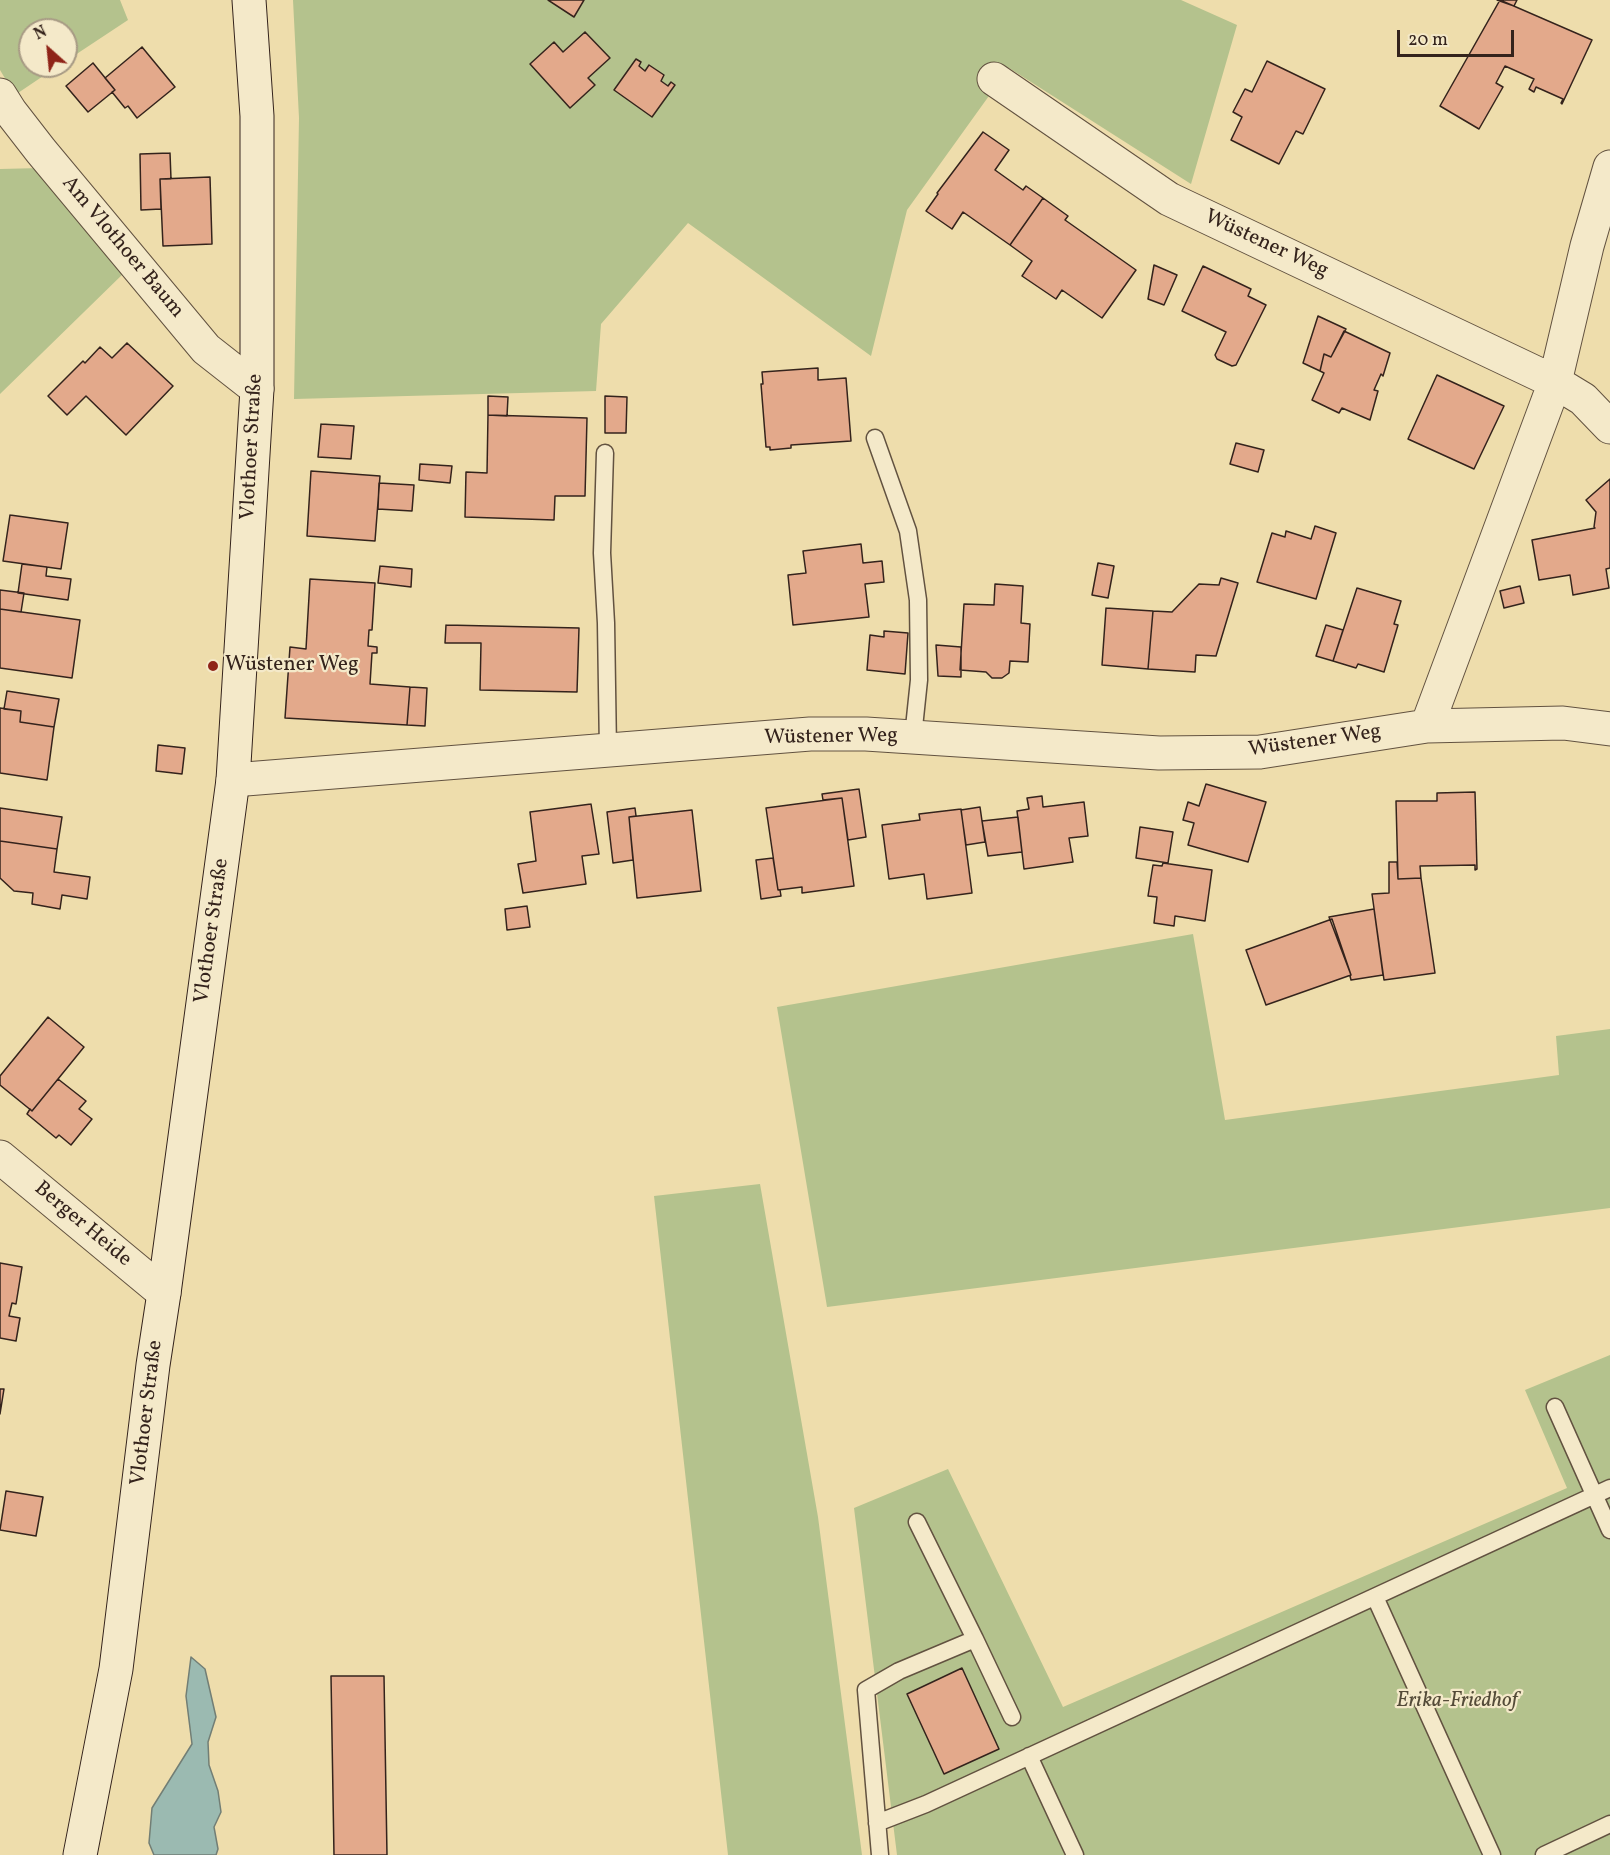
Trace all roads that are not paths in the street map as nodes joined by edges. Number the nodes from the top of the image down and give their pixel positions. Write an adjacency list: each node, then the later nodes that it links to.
1 (249, 0): 6 (street, Vlothoer Straße)
2 (994, 79): 5 (street, Wüstener Weg)
3 (0, 95): 6 (street, Am Vlothoer Baum)
4 (1610, 166): 5 (street)
5 (1555, 382): 7 (street, Wüstener Weg); 10 (street)
6 (257, 389): 14 (street, Vlothoer Straße)
7 (1610, 426)
8 (875, 438): 12 (lane)
9 (605, 453): 13 (lane)
10 (1427, 726): 11 (street, Wüstener Weg); 12 (street, Wüstener Weg)
11 (1610, 729)
12 (913, 737): 13 (street, Wüstener Weg)
13 (608, 751): 14 (street, Wüstener Weg)
14 (233, 780): 16 (street, Vlothoer Straße)
15 (0, 1156): 16 (street, Berger Heide)
16 (164, 1293): 28 (street, Vlothoer Straße)
17 (1555, 1407): 19 (lane)
18 (1610, 1488): 19 (lane)
19 (1594, 1496): 21 (lane); 22 (lane)
20 (917, 1522): 23 (lane)
21 (1610, 1530)
22 (1375, 1597): 25 (lane); 31 (lane)
23 (975, 1639): 24 (lane); 26 (lane)
24 (1012, 1718)
25 (1029, 1756): 26 (lane); 30 (lane)
26 (877, 1823): 29 (lane)
27 (1610, 1824): 32 (lane)
28 (80, 1855)
29 (880, 1855)
30 (1075, 1855)
31 (1492, 1855)
32 (1544, 1855)

